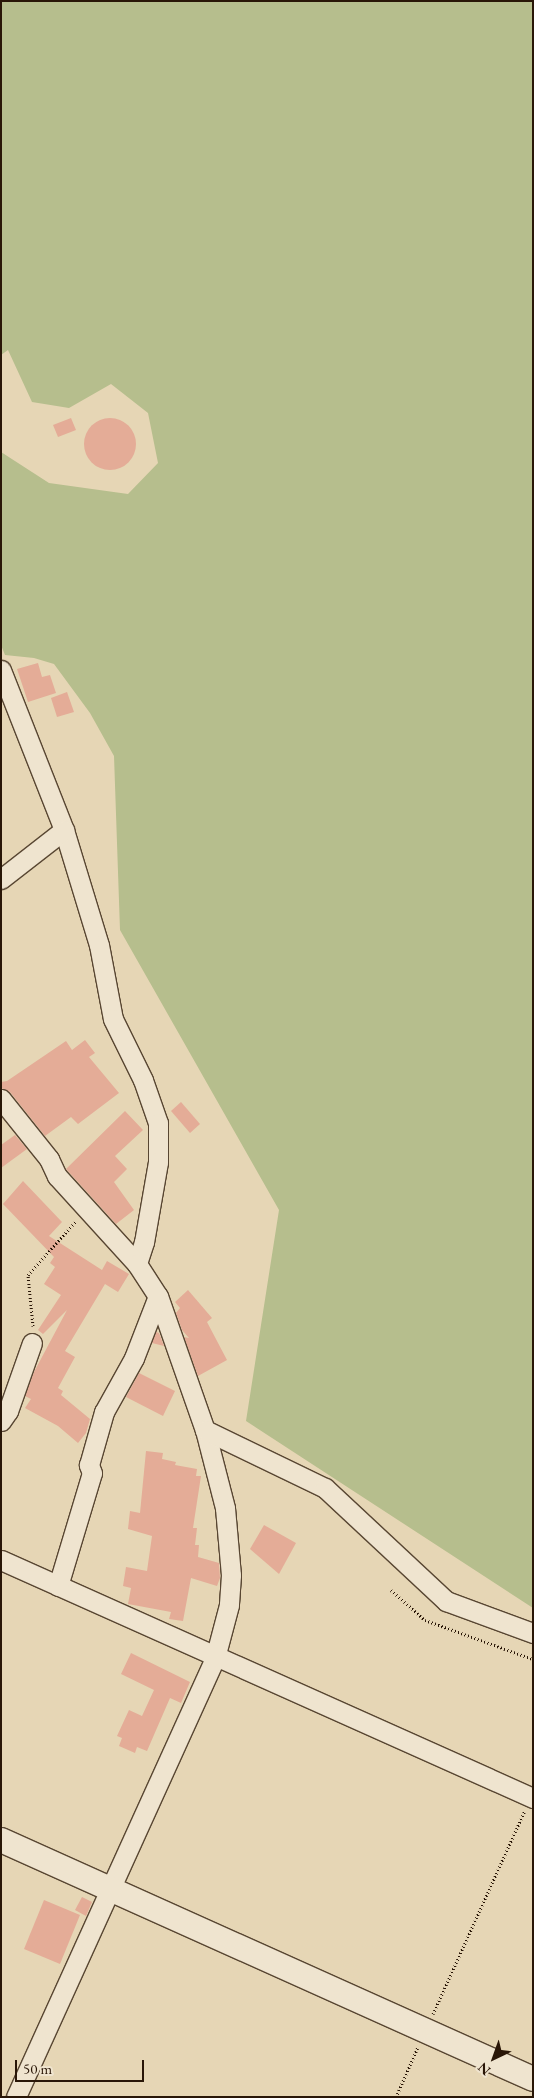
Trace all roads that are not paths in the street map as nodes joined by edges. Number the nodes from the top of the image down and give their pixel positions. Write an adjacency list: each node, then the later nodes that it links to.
1 (1, 670): 2 (street)
2 (64, 830): 3 (street); 5 (street)
3 (1, 880)
4 (1, 1099): 5 (street)
5 (137, 1264): 6 (street)
6 (158, 1296): 9 (street); 11 (street)
7 (32, 1343): 8 (street)
8 (1, 1421)
9 (205, 1430): 12 (street); 13 (street)
10 (1, 1560): 11 (street)
11 (58, 1586): 13 (street)
12 (533, 1633)
13 (215, 1658): 14 (street); 16 (street)
14 (532, 1798)
15 (1, 1840): 16 (street)
16 (110, 1888): 17 (street); 18 (street)
17 (533, 2078)
18 (16, 2097)

